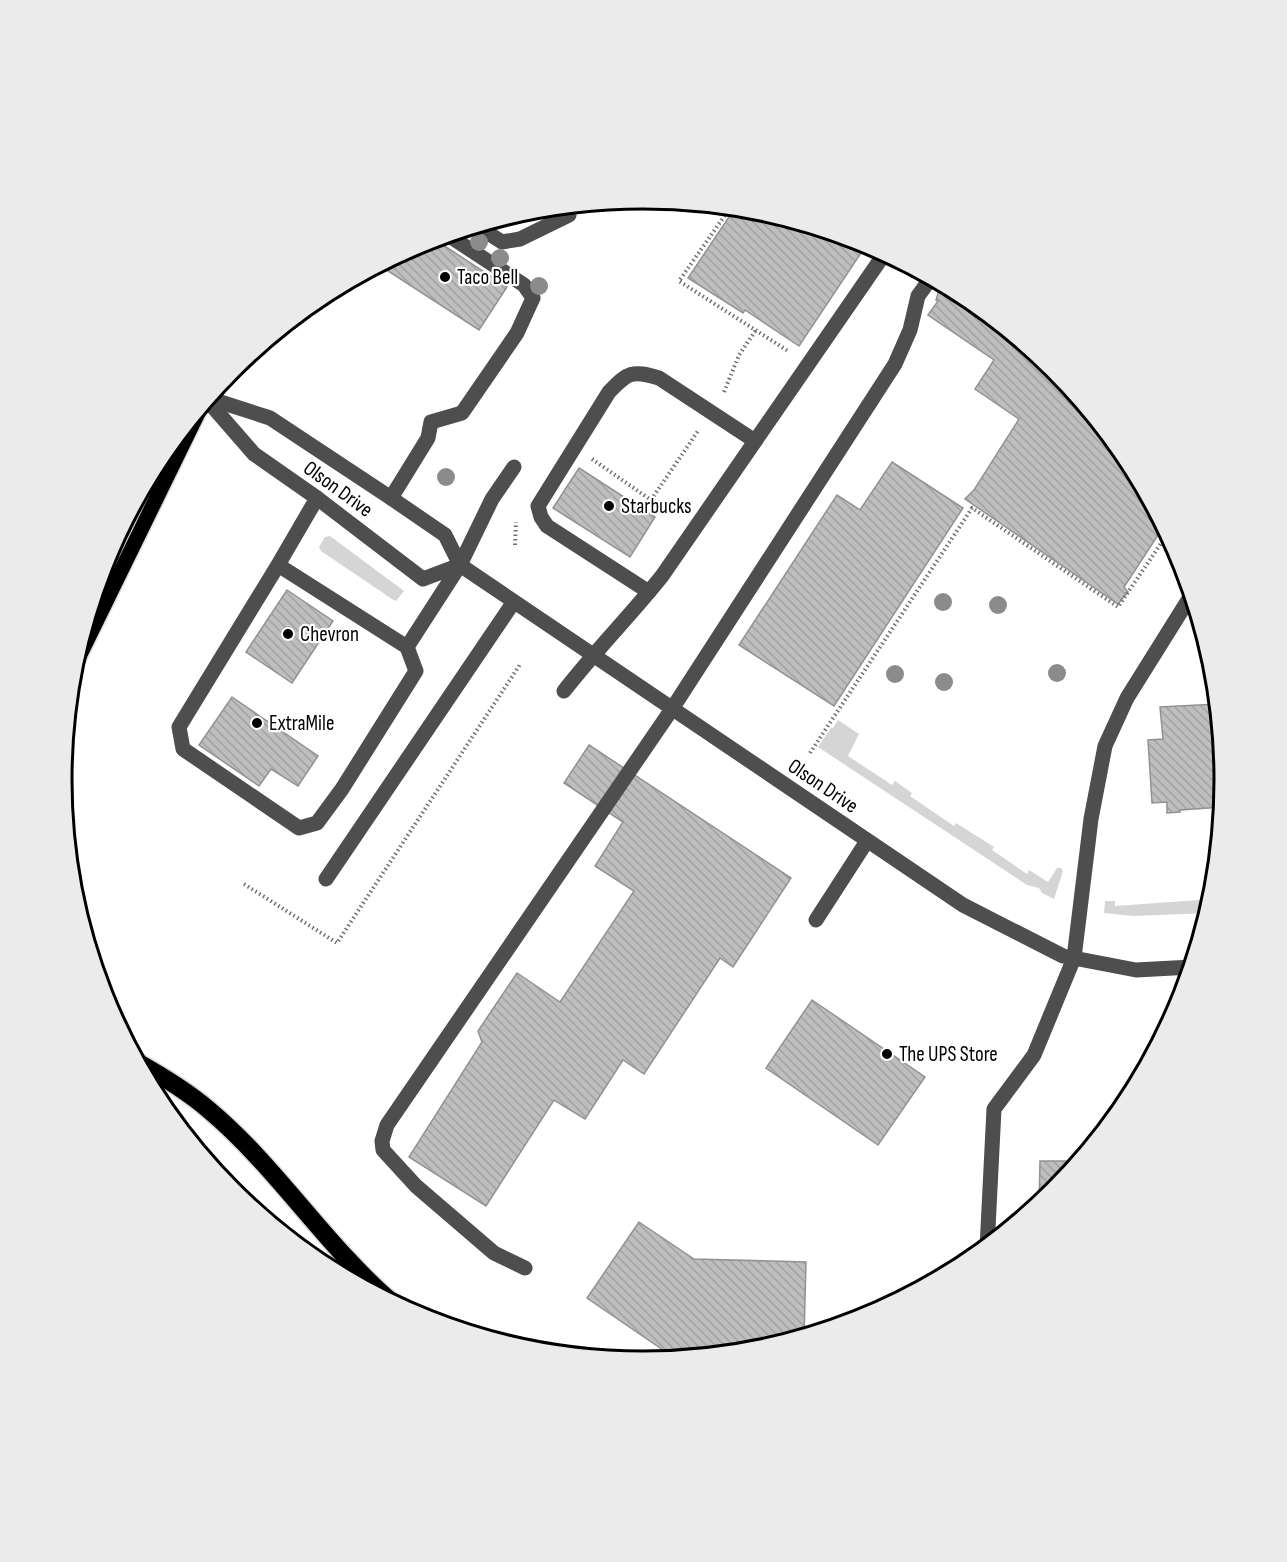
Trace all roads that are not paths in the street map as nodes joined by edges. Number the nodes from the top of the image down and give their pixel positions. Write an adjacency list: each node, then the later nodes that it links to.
1 (569, 215): 2 (street)
2 (486, 232)
3 (457, 241): 12 (street)
4 (880, 261): 9 (street)
5 (926, 285): 22 (street)
6 (216, 402): 12 (street, Olson Drive)
7 (213, 405): 11 (street, Olson Drive)
8 (185, 440): 18 (main road)
9 (755, 441): 15 (street); 15 (street)
10 (514, 467): 14 (street)
11 (317, 498): 13 (street); 14 (street, Olson Drive)
12 (391, 498): 14 (street, Olson Drive)
13 (278, 565): 19 (street); 19 (street)
14 (460, 565): 16 (street, Olson Drive); 19 (street)
15 (649, 592): 20 (street)
16 (513, 603): 20 (street, Olson Drive); 24 (street)
17 (1187, 603): 26 (street)
18 (92, 631)
19 (406, 647)
20 (592, 655): 21 (street); 22 (street, Olson Drive)
21 (564, 691)
22 (672, 709): 23 (street, Olson Drive); 30 (street)
23 (867, 842): 25 (street); 26 (street, Olson Drive)
24 (326, 879)
25 (816, 920)
26 (1074, 958): 27 (street, Olson Drive); 29 (street)
27 (1184, 967)
28 (150, 1069): 31 (highway)
29 (988, 1237)
30 (525, 1268)
31 (373, 1284)

